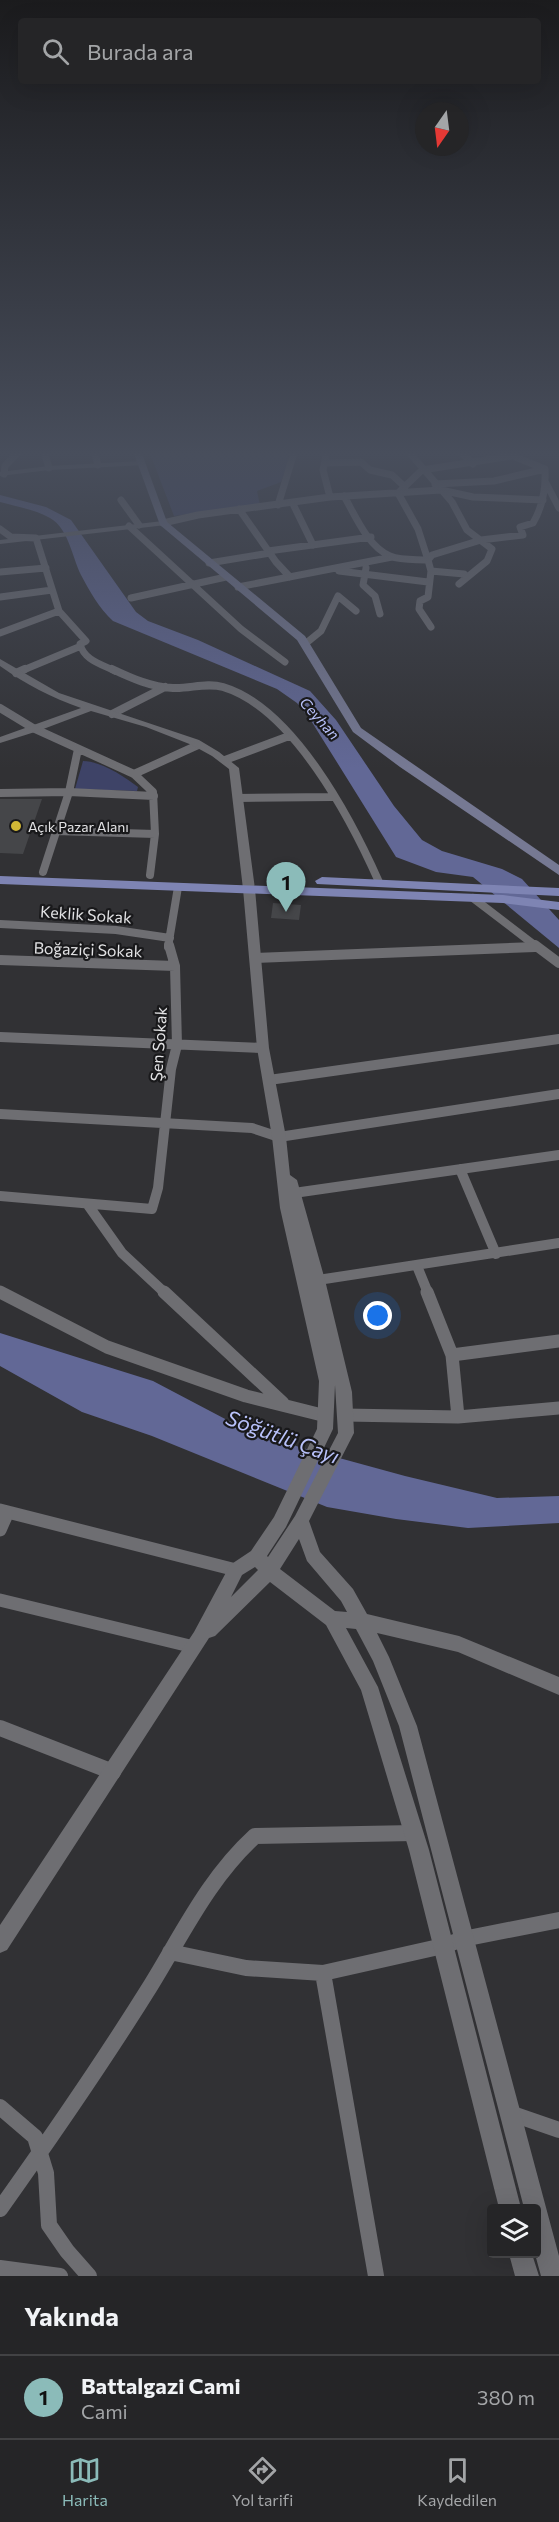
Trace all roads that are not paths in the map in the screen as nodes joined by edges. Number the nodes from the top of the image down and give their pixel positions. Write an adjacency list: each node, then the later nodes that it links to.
1 (42, 557): 13 (street)
2 (162, 557): 23 (street)
3 (202, 557): 12 (main road)
4 (241, 557): 12 (street)
5 (273, 557): 20 (street)
6 (391, 557): 11 (street)
7 (395, 557): 10 (street)
8 (430, 557): 10 (street)
9 (491, 557): 17 (street)
10 (428, 560): 15 (street)
11 (368, 562): 14 (street); 18 (street)
12 (209, 563): 19 (main road)
13 (46, 568): 16 (street); 25 (street)
14 (331, 570): 18 (street); 20 (street)
15 (431, 571): 17 (street); 21 (street)
16 (0, 572)
17 (464, 574): 22 (street)
18 (366, 575): 21 (street); 30 (street)
19 (226, 577): 23 (street); 24 (main road)
20 (290, 577): 24 (street)
21 (428, 582): 31 (street)
22 (459, 584)
23 (191, 585): 27 (street); 36 (street)
24 (238, 586): 33 (main road)
25 (52, 590): 26 (street); 28 (street)
26 (0, 597)
27 (131, 598)
28 (59, 611): 32 (street); 34 (street)
29 (356, 611): 33 (street)
30 (380, 614)
31 (431, 627)
32 (0, 633)
33 (305, 644): 57 (main road)
34 (81, 646): 37 (street); 38 (street)
35 (0, 662): 37 (street)
36 (285, 662)
37 (16, 673): 39 (street)
38 (165, 687): 41 (street); 43 (street)
39 (92, 707): 41 (street); 42 (street)
40 (0, 708): 42 (street)
41 (112, 714): 45 (street)
42 (33, 728): 44 (street); 46 (street)
43 (289, 736): 47 (street); 52 (street)
44 (0, 740)
45 (198, 745): 47 (street); 48 (street)
46 (78, 749): 48 (street); 49 (street)
47 (225, 760): 53 (street)
48 (135, 774): 51 (street)
49 (69, 792): 50 (street); 51 (street); 54 (street)
50 (0, 793)
51 (154, 796): 55 (street)
52 (332, 797): 53 (street); 61 (street)
53 (237, 798): 62 (street)
54 (56, 831): 55 (street); 58 (street)
55 (155, 834): 59 (street)
56 (0, 870): 58 (main road)
57 (559, 871)
58 (43, 872): 59 (main road)
59 (150, 875): 62 (main road)
60 (0, 880): 63 (main road)
61 (379, 882): 62 (main road); 64 (main road)
62 (247, 884): 63 (main road); 65 (main road); 70 (street)
63 (177, 887): 68 (street, Şen Sokak)
64 (559, 892)
65 (473, 898): 66 (main road); 69 (street)
66 (554, 905)
67 (0, 924): 68 (street, Keklik Sokak)
68 (170, 938): 73 (street, Şen Sokak)
69 (535, 947): 70 (street); 72 (street)
70 (255, 958): 77 (street)
71 (0, 960): 73 (street, Boğaziçi Sokak)
72 (559, 963)
73 (175, 966): 76 (street, Şen Sokak)
74 (0, 1037): 76 (street)
75 (559, 1039): 78 (street)
76 (177, 1045): 77 (street); 81 (street, Şen Sokak)
77 (263, 1048): 78 (street)
78 (268, 1080): 82 (street)
79 (559, 1094): 82 (street)
80 (0, 1114): 81 (street)
81 (166, 1124): 82 (street); 87 (street, Şen Sokak)
82 (279, 1137): 85 (street); 99 (street)
83 (559, 1155): 84 (street)
84 (460, 1169): 85 (street); 89 (street)
85 (294, 1193): 91 (street)
86 (0, 1196): 87 (street)
87 (88, 1205): 95 (street)
88 (559, 1243): 89 (street)
89 (496, 1254): 90 (street)
90 (417, 1266): 91 (street); 94 (street)
91 (318, 1280): 97 (street)
92 (0, 1292): 95 (street)
93 (559, 1341): 94 (street)
94 (452, 1355): 98 (street)
95 (285, 1406): 99 (street)
96 (559, 1408): 98 (street)
97 (345, 1415): 98 (street); 101 (street)
98 (458, 1417)
99 (326, 1422): 103 (street)
100 (4, 1511): 102 (street); 104 (street)
101 (301, 1521): 103 (street); 107 (street)
102 (0, 1530)
103 (263, 1563): 104 (street); 106 (street); 108 (street)
104 (236, 1570): 108 (street)
105 (0, 1600): 108 (street)
106 (332, 1619): 107 (street); 112 (street)
107 (361, 1621): 109 (street); 114 (street)
108 (197, 1643): 111 (street)
109 (559, 1686)
110 (0, 1728): 111 (street)
111 (112, 1772): 115 (street)
112 (414, 1833): 116 (street); 117 (street)
113 (559, 1920): 114 (street)
114 (464, 1939): 116 (street); 120 (street)
115 (0, 1944)
116 (443, 1946): 118 (street); 123 (street)
117 (171, 1952): 118 (street); 122 (street)
118 (323, 1973): 131 (street)
119 (0, 2107): 122 (street)
120 (509, 2113): 121 (street); 124 (street)
121 (559, 2130)
122 (39, 2153): 125 (street); 130 (street)
123 (509, 2204)
124 (534, 2204)
125 (0, 2209)
126 (541, 2230): 133 (street)
127 (522, 2258): 132 (street)
128 (0, 2268): 129 (street)
129 (60, 2276)
130 (89, 2276)
131 (376, 2276)
132 (527, 2276)
133 (553, 2276)

